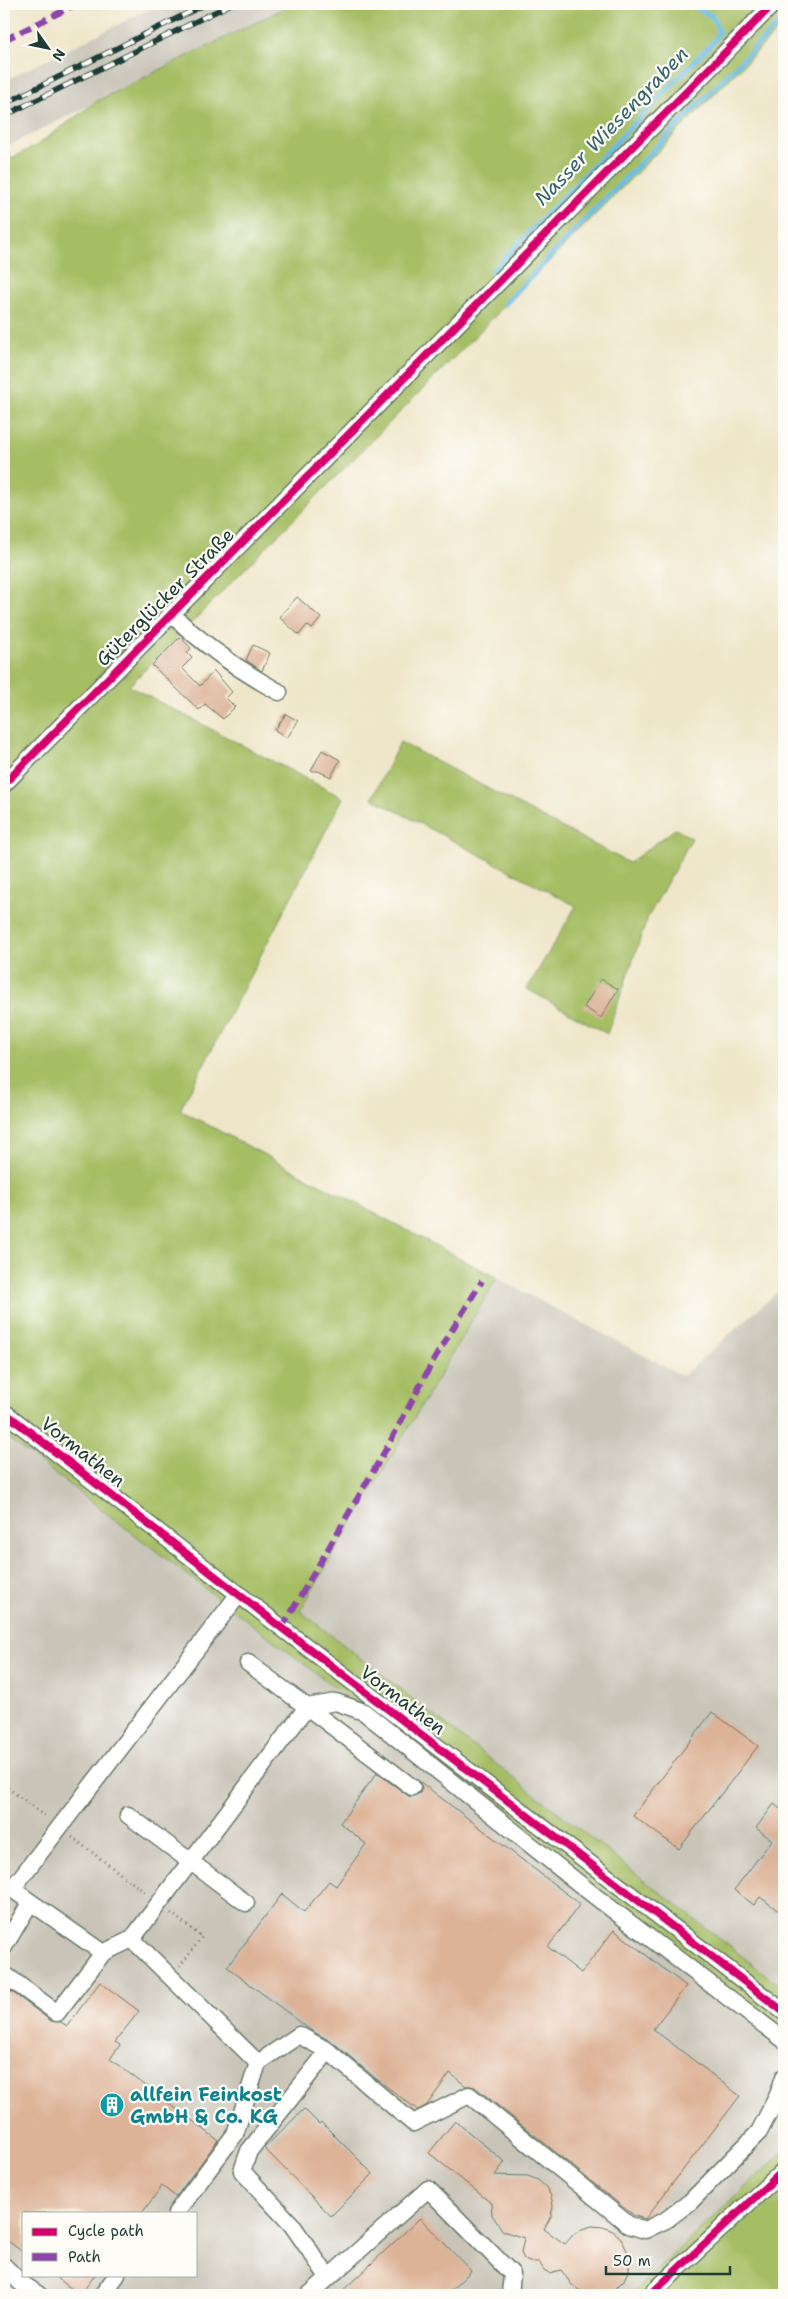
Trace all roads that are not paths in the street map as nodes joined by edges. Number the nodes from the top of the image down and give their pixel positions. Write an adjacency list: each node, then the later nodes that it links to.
1 (773, 4): 2 (street, Güterglücker Straße)
2 (171, 614): 3 (street); 4 (street, Güterglücker Straße)
3 (279, 692)
4 (4, 784)
5 (4, 1412): 6 (street, Vormathen)
6 (239, 1594): 12 (street); 19 (street, Vormathen)
7 (248, 1663): 8 (street)
8 (307, 1707): 9 (street); 11 (street); 20 (street)
9 (412, 1787)
10 (128, 1815): 11 (street)
11 (191, 1862): 14 (street); 15 (street)
12 (8, 1886): 13 (street)
13 (30, 1903): 16 (street); 17 (street)
14 (246, 1903)
15 (132, 1939): 17 (street); 22 (street)
16 (4, 1947)
17 (103, 1953): 18 (street)
18 (4, 1974)
19 (784, 2012)
20 (784, 2040)
21 (328, 2051): 22 (street); 23 (street); 28 (street)
22 (258, 2063): 25 (street)
23 (784, 2077)
24 (784, 2170): 33 (street)
25 (177, 2212)
26 (4, 2266): 29 (street)
27 (116, 2276): 30 (street)
28 (328, 2277): 31 (street); 32 (street)
29 (39, 2295)
30 (102, 2295)
31 (309, 2295)
32 (511, 2295)
33 (650, 2295)

